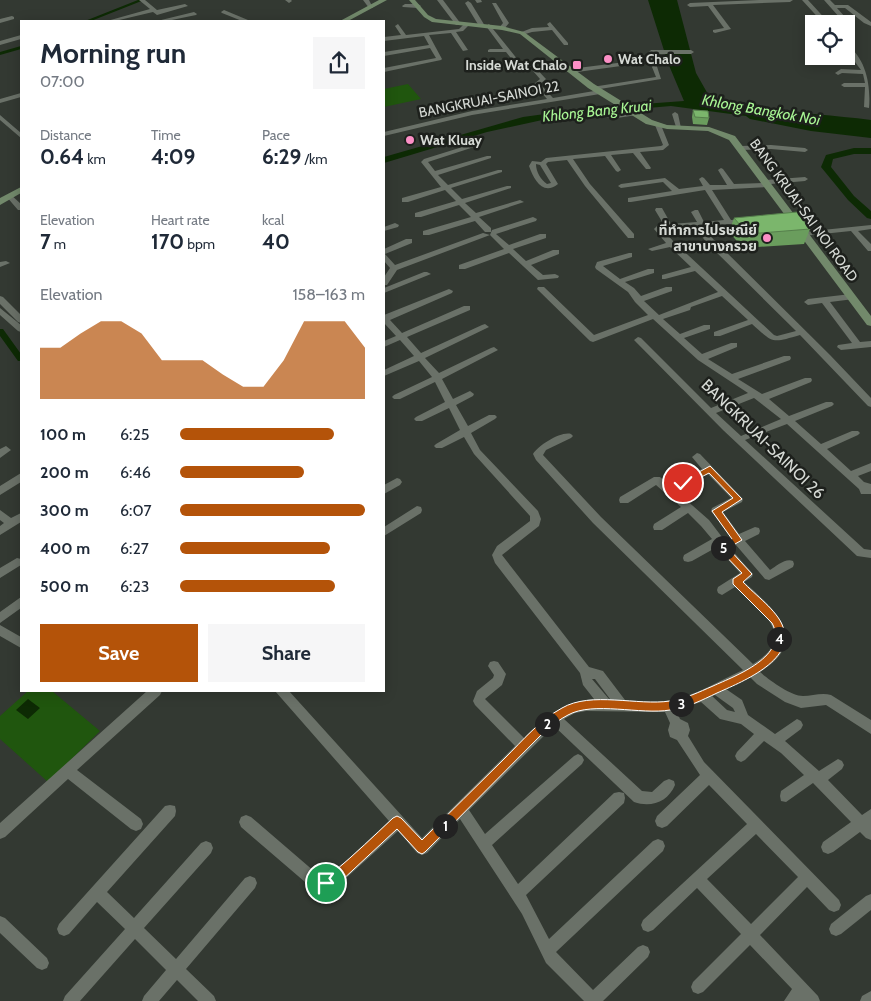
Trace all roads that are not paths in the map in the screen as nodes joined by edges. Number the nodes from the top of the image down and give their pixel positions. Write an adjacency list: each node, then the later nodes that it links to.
1 (366, 0): 17 (street)
2 (384, 0): 17 (main road)
3 (412, 0): 15 (main road, BANG KRUAI-SAI NOI ROAD)
4 (440, 0): 30 (street)
5 (790, 0): 12 (street)
6 (805, 0): 21 (street)
7 (827, 0): 16 (street)
8 (143, 1): 18 (street)
9 (468, 3): 34 (street)
10 (494, 4): 35 (street)
11 (690, 5): 12 (street)
12 (710, 5): 37 (street)
13 (185, 6): 18 (street)
14 (404, 6): 15 (street)
15 (418, 6): 30 (main road, BANG KRUAI-SAI NOI ROAD)
16 (833, 6): 22 (street); 31 (street)
17 (371, 7): 28 (main road)
18 (155, 11): 24 (street); 25 (street)
19 (224, 12): 27 (street)
20 (194, 14): 26 (street)
21 (819, 15)
22 (840, 15)
23 (12, 18): 29 (street)
24 (114, 20)
25 (162, 20)
26 (167, 20)
27 (244, 20)
28 (345, 20)
29 (0, 21)
30 (458, 24): 32 (main road, BANG KRUAI-SAI NOI ROAD)
31 (871, 24)
32 (466, 25): 34 (main road, BANG KRUAI-SAI NOI ROAD); 36 (street)
33 (398, 26): 40 (street)
34 (486, 26): 35 (main road, BANG KRUAI-SAI NOI ROAD); 47 (street)
35 (502, 28): 39 (main road, BANG KRUAI-SAI NOI ROAD)
36 (452, 31): 38 (street); 46 (street)
37 (714, 31)
38 (425, 33): 40 (street); 45 (street)
39 (522, 33): 44 (street); 58 (main road, BANG KRUAI-SAI NOI ROAD)
40 (404, 36): 42 (street)
41 (20, 37): 43 (street)
42 (385, 39)
43 (0, 43)
44 (566, 44)
45 (432, 46): 50 (street); 57 (street)
46 (465, 50)
47 (507, 50): 48 (street); 53 (street)
48 (490, 51)
49 (691, 52): 52 (street)
50 (385, 54)
51 (855, 57): 54 (street)
52 (652, 60): 58 (street); 63 (street, BANGKRUAI-SAINOI 22)
53 (516, 61)
54 (860, 63): 55 (street); 59 (street)
55 (871, 63)
56 (530, 64): 65 (street)
57 (385, 70)
58 (570, 71): 63 (main road, BANG KRUAI-SAI NOI ROAD)
59 (866, 72): 60 (street); 62 (street)
60 (838, 73)
61 (844, 85): 62 (street)
62 (868, 85): 67 (street)
63 (597, 90): 65 (street, BANGKRUAI-SAINOI 22); 68 (main road, BANG KRUAI-SAI NOI ROAD)
64 (20, 95): 66 (street)
65 (551, 100): 75 (street, BANGKRUAI-SAINOI 22)
66 (0, 101)
67 (866, 107)
68 (634, 114): 70 (street); 72 (main road, BANG KRUAI-SAI NOI ROAD)
69 (675, 114): 73 (street)
70 (610, 116)
71 (0, 117): 74 (street)
72 (658, 126): 73 (main road, BANG KRUAI-SAI NOI ROAD); 79 (street)
73 (679, 127): 77 (main road, BANG KRUAI-SAI NOI ROAD)
74 (20, 133)
75 (385, 134)
76 (472, 146): 88 (street)
77 (741, 148): 78 (street); 91 (main road, BANG KRUAI-SAI NOI ROAD)
78 (805, 150)
79 (635, 151): 80 (street); 84 (street)
80 (608, 154): 82 (street); 85 (street)
81 (489, 157): 88 (street)
82 (569, 158): 83 (street); 123 (street)
83 (545, 162)
84 (648, 168)
85 (618, 170)
86 (721, 170): 94 (street)
87 (500, 172): 95 (street)
88 (433, 174): 95 (street)
89 (702, 179): 96 (street)
90 (804, 179): 91 (street)
91 (767, 183): 94 (street); 121 (main road, BANG KRUAI-SAI NOI ROAD)
92 (620, 186): 98 (street)
93 (509, 187): 103 (street)
94 (732, 187): 96 (street)
95 (447, 188): 100 (street); 103 (street)
96 (707, 188): 98 (street); 112 (street)
97 (20, 191): 99 (main road)
98 (677, 191): 101 (street)
99 (10, 196): 102 (main road); 105 (street)
100 (405, 200)
101 (631, 200)
102 (0, 202)
103 (461, 202): 108 (street); 109 (street)
104 (520, 202): 109 (street)
105 (20, 207)
106 (659, 210): 115 (street)
107 (695, 212): 113 (street)
108 (418, 215)
109 (475, 217): 119 (street); 120 (street)
110 (533, 219): 120 (street)
111 (756, 221): 112 (street)
112 (729, 222): 113 (street)
113 (699, 224): 115 (street); 163 (street)
114 (395, 225): 117 (street)
115 (668, 226): 125 (street)
116 (871, 227): 118 (street)
117 (385, 229)
118 (853, 229): 121 (street); 128 (street)
119 (426, 233)
120 (490, 233): 126 (street); 135 (street)
121 (803, 234): 148 (main road, BANG KRUAI-SAI NOI ROAD)
122 (543, 236): 126 (street)
123 (631, 236)
124 (410, 242): 130 (street)
125 (671, 244): 127 (street); 136 (street)
126 (508, 249): 133 (street); 134 (street)
127 (652, 249)
128 (871, 249)
129 (556, 252): 133 (street)
130 (385, 254)
131 (629, 255): 142 (street)
132 (385, 256): 135 (street)
133 (525, 264): 139 (street)
134 (462, 267)
135 (394, 268): 141 (street)
136 (696, 268): 140 (street); 147 (street)
137 (650, 271): 142 (street)
138 (427, 274): 145 (street)
139 (555, 276)
140 (665, 276)
141 (385, 282)
142 (618, 282): 150 (street)
143 (541, 289): 155 (street)
144 (669, 289): 150 (street)
145 (385, 291)
146 (448, 291): 156 (street)
147 (723, 293): 155 (street); 158 (street)
148 (851, 297): 151 (street); 159 (main road, BANG KRUAI-SAI NOI ROAD)
149 (0, 300): 154 (street)
150 (638, 300): 155 (street)
151 (824, 300): 152 (street); 171 (street)
152 (808, 302)
153 (467, 308): 165 (street)
154 (3, 311): 160 (street)
155 (657, 317): 166 (street)
156 (385, 319)
157 (385, 320): 165 (street)
158 (753, 322): 163 (street); 164 (street)
159 (871, 323)
160 (20, 326)
161 (485, 327): 174 (street)
162 (707, 327): 166 (street)
163 (802, 332): 186 (street)
164 (717, 334)
165 (402, 337): 168 (street); 174 (street)
166 (679, 337): 175 (street)
167 (638, 340): 219 (street, BANGKRUAI-SAINOI 26)
168 (385, 344)
169 (871, 344): 171 (street)
170 (734, 345): 175 (street)
171 (858, 346): 172 (street)
172 (841, 347)
173 (494, 350): 178 (street)
174 (421, 356): 177 (street); 178 (street)
175 (701, 358): 179 (street)
176 (787, 358): 179 (street)
177 (385, 373)
178 (437, 378): 183 (street); 184 (street)
179 (732, 378): 182 (street)
180 (808, 380): 182 (street)
181 (470, 394): 184 (street)
182 (759, 396): 187 (street); 190 (street)
183 (397, 397)
184 (450, 403): 189 (street); 191 (street)
185 (829, 404): 190 (street)
186 (871, 404)
187 (714, 410)
188 (492, 417): 191 (street)
189 (419, 419)
190 (788, 420): 194 (street); 196 (street)
191 (465, 431): 195 (street); 231 (street)
192 (855, 432): 196 (street)
193 (568, 436): 232 (street)
194 (745, 437)
195 (439, 446)
196 (820, 448): 200 (street)
197 (697, 457): 199 (street)
198 (871, 467): 200 (street)
199 (710, 469): 203 (street); 217 (street)
200 (849, 476): 205 (street)
201 (20, 478): 206 (street)
202 (397, 482): 204 (street)
203 (683, 483)
204 (385, 489)
205 (869, 490)
206 (0, 491)
207 (624, 500): 208 (street)
208 (688, 508): 213 (street); 218 (street)
209 (417, 510): 215 (street)
210 (0, 514): 212 (street)
211 (20, 517): 212 (street)
212 (11, 524): 214 (street)
213 (658, 526)
214 (0, 531)
215 (385, 531)
216 (756, 531): 217 (street)
217 (738, 540): 218 (street); 222 (street)
218 (720, 543): 220 (street); 224 (street)
219 (871, 554)
220 (688, 558)
221 (17, 562): 223 (street)
222 (789, 564)
223 (0, 574)
224 (736, 581): 225 (street); 232 (street)
225 (722, 590)
226 (20, 603): 227 (street)
227 (0, 618)
228 (0, 630): 229 (street)
229 (20, 642)
230 (494, 666): 246 (street)
231 (585, 671): 237 (street); 238 (street)
232 (752, 673): 233 (street); 243 (street)
233 (716, 688): 236 (street); 241 (street)
234 (155, 692): 250 (street)
235 (282, 692): 261 (street)
236 (703, 696): 239 (street); 241 (street)
237 (606, 705): 238 (street); 240 (street)
238 (622, 706): 239 (street)
239 (668, 706): 251 (street)
240 (554, 719): 246 (street); 253 (street)
241 (744, 719): 244 (street)
242 (797, 725): 245 (street)
243 (871, 728)
244 (764, 733): 245 (street); 247 (street)
245 (775, 741): 252 (street)
246 (524, 747): 256 (street)
247 (741, 756)
248 (578, 760): 266 (street)
249 (838, 765): 252 (street)
250 (67, 770): 262 (street); 264 (street)
251 (710, 775): 259 (street); 263 (street)
252 (816, 777): 254 (street); 258 (street)
253 (668, 785)
254 (786, 796)
255 (619, 798): 274 (street)
256 (461, 810): 261 (street); 266 (street)
257 (170, 811): 273 (street)
258 (866, 819): 265 (street); 268 (street)
259 (662, 821)
260 (246, 822): 261 (street)
261 (397, 822)
262 (136, 824)
263 (757, 824): 270 (street); 271 (street)
264 (0, 832)
265 (871, 834)
266 (485, 843): 274 (street)
267 (658, 846): 283 (street)
268 (828, 847)
269 (206, 848): 281 (street)
270 (808, 877): 276 (street); 282 (street)
271 (697, 878): 278 (street); 282 (street)
272 (250, 882): 286 (street)
273 (97, 892): 279 (street); 281 (street)
274 (518, 894): 283 (street)
275 (871, 901): 280 (street)
276 (834, 905)
277 (0, 923): 285 (street)
278 (648, 925)
279 (64, 929)
280 (836, 929)
281 (135, 930): 286 (street); 291 (street)
282 (750, 934): 287 (street); 288 (street)
283 (547, 951): 290 (street)
284 (643, 952): 290 (street)
285 (42, 963)
286 (177, 969): 292 (street); 293 (street)
287 (698, 987)
288 (802, 990): 294 (street); 295 (street)
289 (871, 998): 296 (street)
290 (594, 1000)
291 (70, 1001)
292 (149, 1001)
293 (208, 1001)
294 (791, 1001)
295 (813, 1001)
296 (867, 1001)

